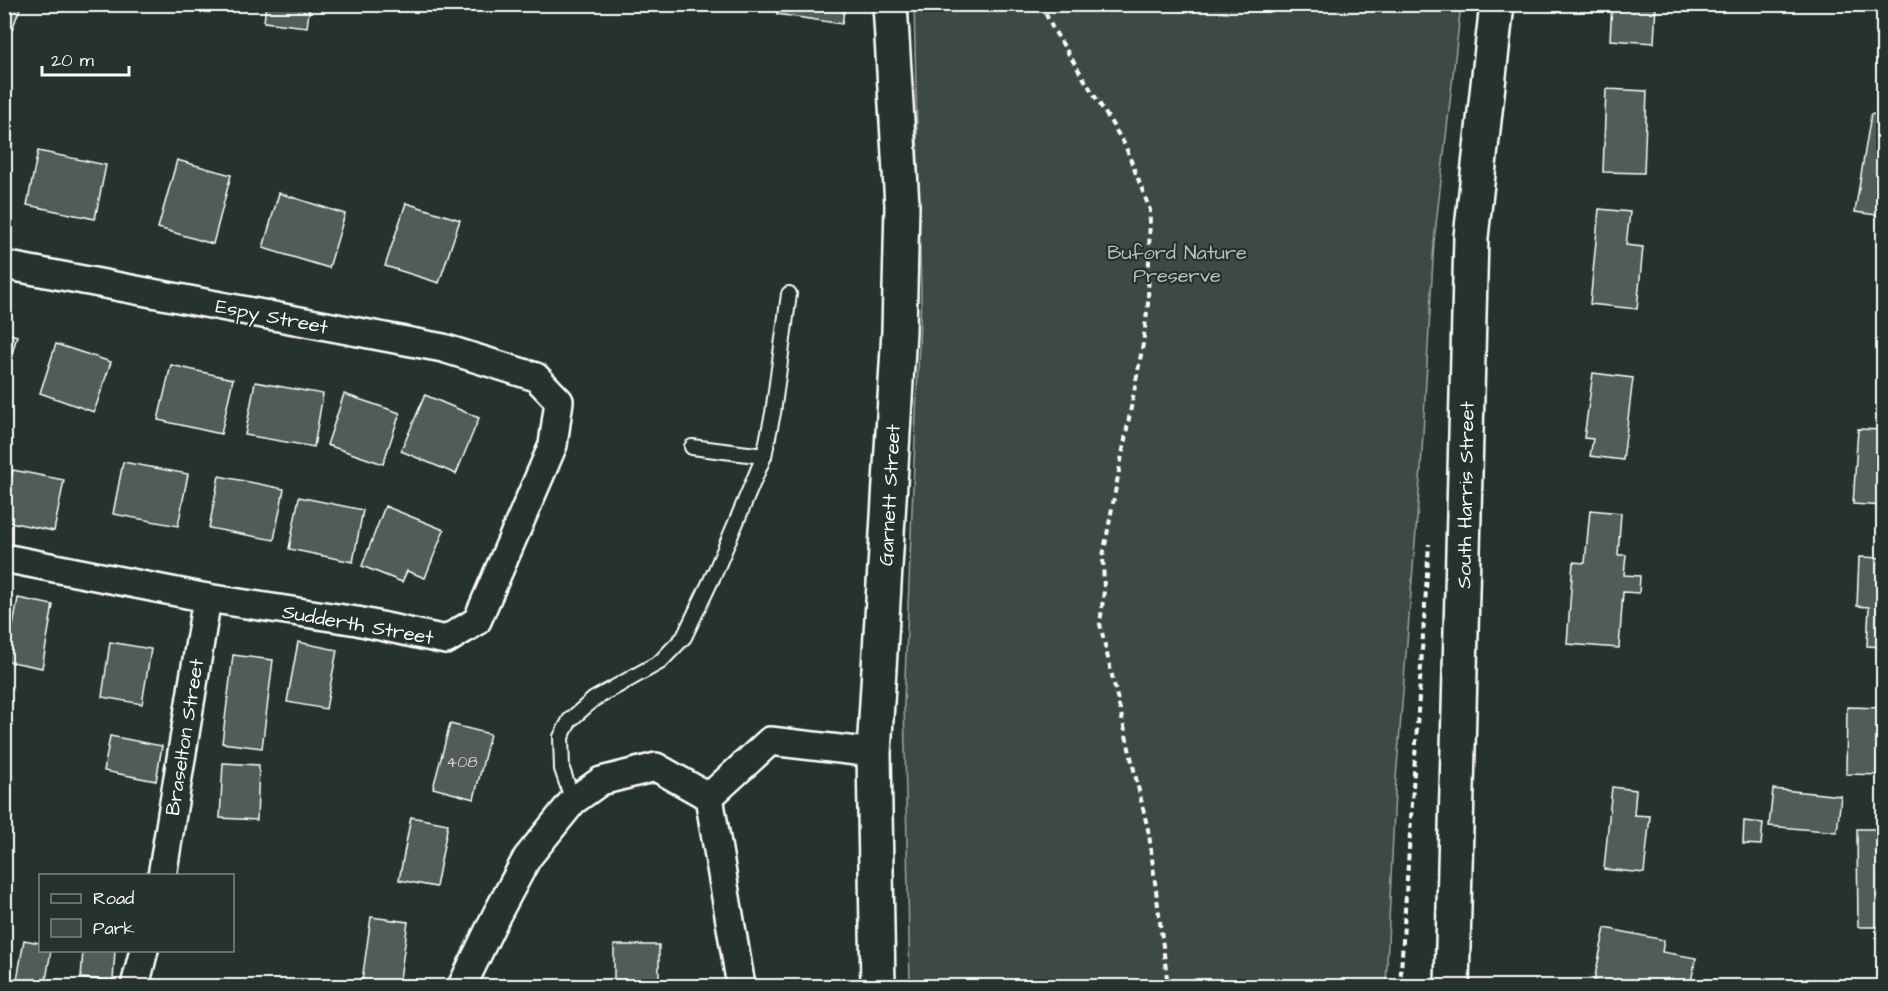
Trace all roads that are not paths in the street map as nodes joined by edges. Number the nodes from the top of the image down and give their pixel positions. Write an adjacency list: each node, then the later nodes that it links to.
1 (890, 4): 10 (street, Garnett Street)
2 (1497, 4): 19 (street, South Harris Street)
3 (4, 265): 5 (street, Espy Street)
4 (789, 294): 7 (lane)
5 (536, 377): 9 (street, Sudderth Street)
6 (692, 447): 7 (lane)
7 (764, 456): 12 (lane)
8 (4, 558): 9 (street, Sudderth Street)
9 (207, 598): 13 (street, Braselton Street)
10 (874, 753): 11 (street); 18 (street, Garnett Street)
11 (710, 797): 12 (street); 17 (street)
12 (573, 801): 16 (street)
13 (162, 874)
14 (144, 952): 15 (street)
15 (135, 987)
16 (462, 987)
17 (741, 987)
18 (878, 987)
19 (1452, 987)

